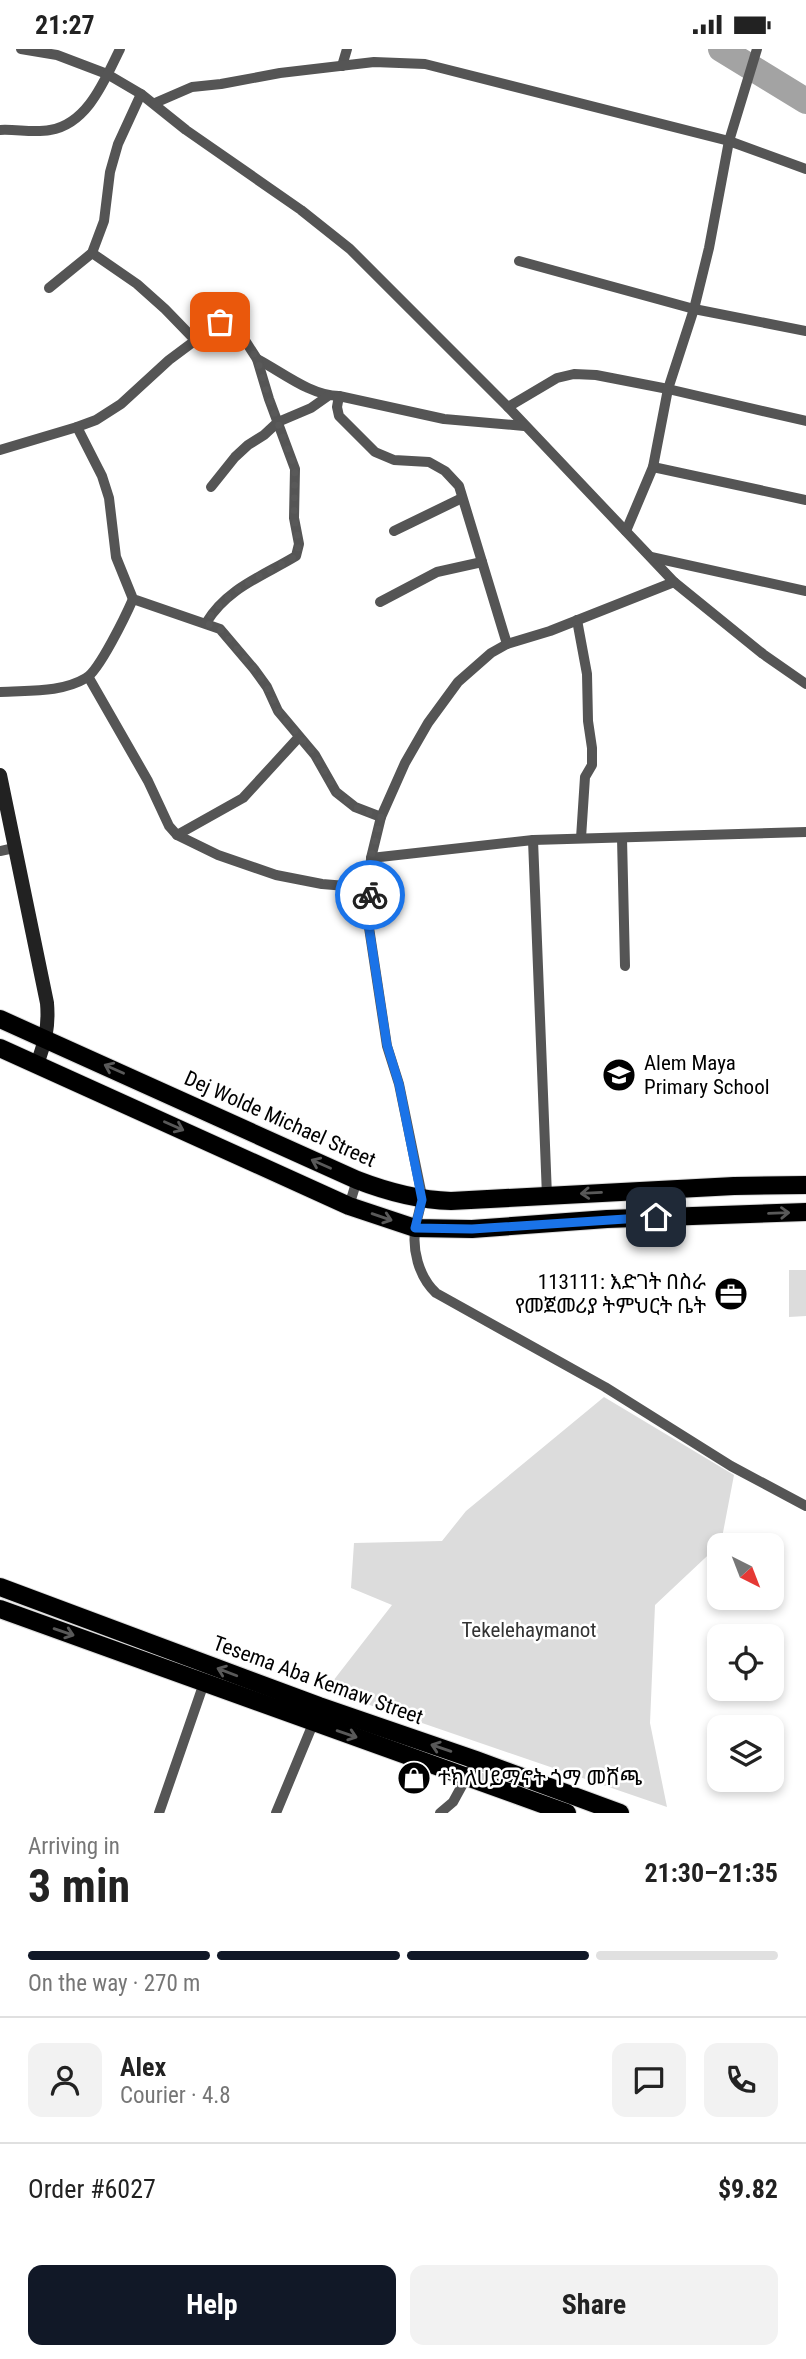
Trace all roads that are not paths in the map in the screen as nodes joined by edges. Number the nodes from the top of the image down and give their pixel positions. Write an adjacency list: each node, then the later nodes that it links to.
1 (21, 49): 6 (street)
2 (120, 49): 6 (street)
3 (347, 49): 5 (street)
4 (757, 51): 10 (street)
5 (342, 66): 8 (street); 10 (street)
6 (107, 74): 7 (street); 9 (street)
7 (141, 94): 8 (street); 12 (street)
8 (155, 103): 21 (street)
9 (0, 130)
10 (729, 141): 11 (street); 15 (street)
11 (806, 169)
12 (92, 253): 14 (street); 17 (street)
13 (519, 261): 15 (street)
14 (49, 288)
15 (694, 309): 16 (street); 19 (street)
16 (806, 331)
17 (196, 341): 18 (street); 25 (street)
18 (257, 359): 20 (street); 23 (street)
19 (668, 389): 21 (street); 22 (street); 27 (street)
20 (333, 396): 23 (street); 24 (street); 29 (street)
21 (508, 407): 24 (street)
22 (806, 421)
23 (278, 422): 28 (street); 40 (street)
24 (524, 426): 32 (street)
25 (77, 428): 26 (street); 37 (street)
26 (0, 450)
27 (653, 467): 30 (street); 32 (street)
28 (211, 487)
29 (462, 498): 31 (street); 34 (street)
30 (806, 500)
31 (394, 531)
32 (626, 531): 33 (street)
33 (651, 557): 35 (street); 36 (street)
34 (482, 562): 38 (street); 41 (street)
35 (674, 582): 39 (street); 43 (street)
36 (806, 591)
37 (133, 599): 40 (street); 42 (street)
38 (380, 602)
39 (577, 619): 41 (street); 50 (street)
40 (206, 623): 45 (street)
41 (507, 645): 47 (street)
42 (89, 678): 44 (street); 49 (street)
43 (806, 684)
44 (0, 692)
45 (299, 737): 47 (street); 49 (street)
46 (0, 775): 53 (main road)
47 (381, 817): 54 (street)
48 (806, 832): 51 (street)
49 (177, 835): 55 (street)
50 (581, 838): 51 (street); 52 (street)
51 (622, 838): 56 (street)
52 (533, 840): 54 (street); 64 (street)
53 (7, 849): 58 (main road)
54 (371, 858): 55 (street)
55 (370, 888): 65 (street)
56 (625, 966)
57 (0, 1019): 58 (main road, Dej Wolde Michael Street)
58 (46, 1039): 60 (main road); 61 (main road, Dej Wolde Michael Street, one-way to 58)
59 (0, 1048): 60 (main road)
60 (37, 1064): 66 (main road, one-way to 66)
61 (357, 1179): 65 (main road, Dej Wolde Michael Street); 66 (street)
62 (806, 1185): 63 (main road, Dej Wolde Michael Street)
63 (734, 1186): 64 (main road, Dej Wolde Michael Street, one-way to 64); 68 (main road)
64 (547, 1196): 65 (main road, Dej Wolde Michael Street)
65 (422, 1200): 69 (street)
66 (349, 1206): 69 (main road, one-way to 69)
67 (806, 1212): 68 (main road, one-way to 67)
68 (731, 1215): 69 (main road)
69 (415, 1228): 70 (street)
70 (806, 1506)
71 (0, 1587): 74 (main road, Tesema Aba Kemaw Street, one-way to 71)
72 (0, 1609): 73 (main road, Tesema Aba Kemaw Street, one-way to 73)
73 (204, 1683): 74 (main road, Tesema Aba Kemaw Street); 76 (street)
74 (316, 1715): 75 (main road, Tesema Aba Kemaw Street); 77 (street)
75 (472, 1768): 78 (street); 79 (main road, Tesema Aba Kemaw Street); 80 (main road, Tesema Aba Kemaw Street)
76 (159, 1813)
77 (276, 1813)
78 (440, 1813)
79 (567, 1813)
80 (620, 1813)

